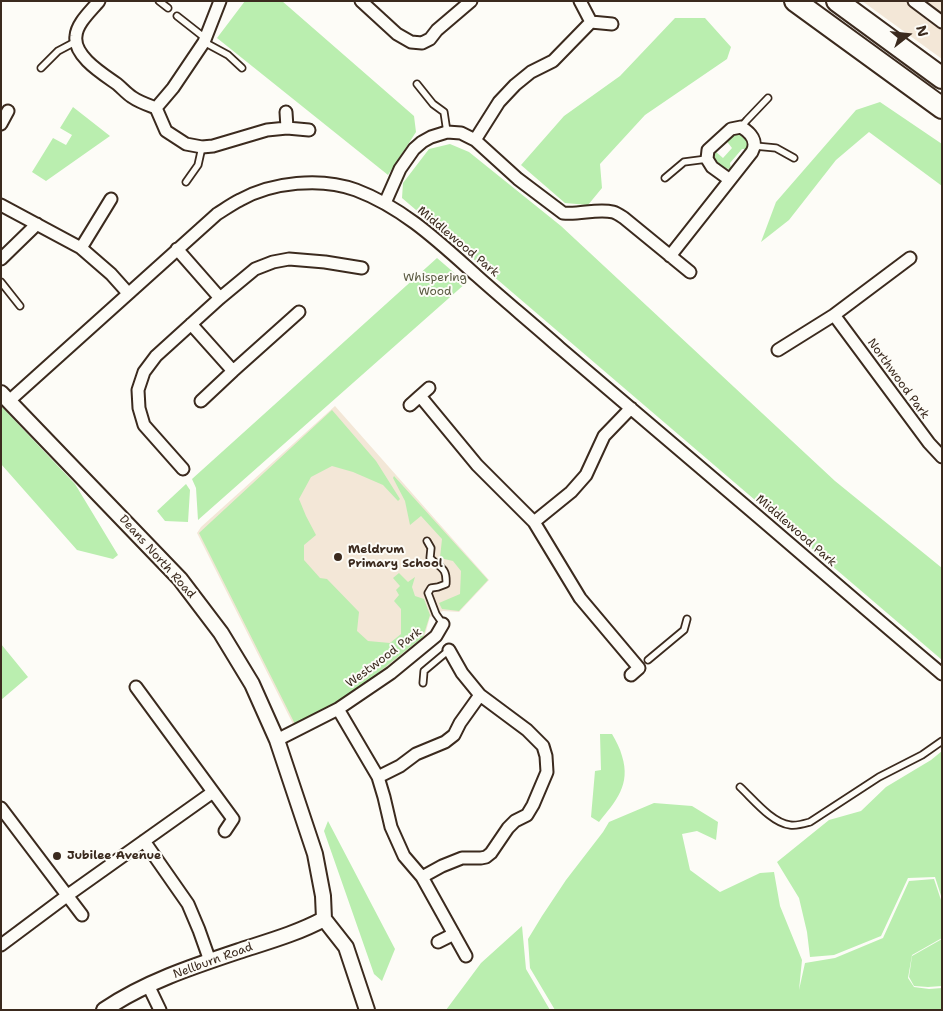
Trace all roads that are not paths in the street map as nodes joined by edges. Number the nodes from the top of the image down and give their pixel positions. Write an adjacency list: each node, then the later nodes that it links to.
1 (99, 1): 17 (street)
2 (159, 1): 11 (lane)
3 (220, 1): 16 (street)
4 (361, 1): 5 (street)
5 (470, 1)
6 (580, 1): 13 (street)
7 (795, 1): 24 (highway)
8 (837, 1): 20 (highway)
9 (914, 1): 10 (street)
10 (928, 5): 14 (street)
11 (168, 8)
12 (177, 16): 16 (lane)
13 (591, 22): 15 (street); 32 (street)
14 (942, 22)
15 (612, 24)
16 (205, 40): 19 (lane); 23 (street)
17 (76, 42): 18 (lane); 23 (street)
18 (42, 68)
19 (242, 68)
20 (942, 78)
21 (417, 84): 31 (lane)
22 (768, 98): 28 (lane)
23 (156, 108): 34 (street)
24 (942, 108)
25 (8, 111): 27 (street)
26 (286, 112): 29 (street)
27 (1, 124)
28 (741, 127): 33 (street); 35 (street)
29 (287, 128): 30 (street); 34 (street)
30 (309, 130)
31 (447, 132): 32 (street); 41 (street)
32 (475, 140): 46 (street)
33 (755, 146): 36 (lane); 38 (street)
34 (202, 147): 39 (lane)
35 (707, 158): 37 (lane); 38 (street)
36 (794, 158)
37 (665, 178)
38 (730, 180): 46 (street)
39 (186, 182)
40 (110, 199): 44 (street)
41 (385, 203): 45 (street, Middlewood Park); 63 (street, Middlewood Park)
42 (1, 205): 43 (street)
43 (37, 224): 44 (street); 48 (street)
44 (81, 248): 52 (street)
45 (177, 250): 52 (street, Middlewood Park); 53 (street)
46 (670, 256): 50 (street)
47 (910, 258): 56 (street)
48 (1, 259)
49 (362, 268): 53 (street)
50 (690, 272)
51 (1, 282): 54 (lane)
52 (128, 293): 60 (street, Middlewood Park)
53 (220, 298): 57 (street)
54 (20, 306)
55 (299, 312): 59 (street)
56 (834, 315): 58 (street); 64 (street, Northwood Park)
57 (191, 324): 59 (street); 65 (street)
58 (778, 350)
59 (233, 371): 61 (street)
60 (5, 397): 77 (street, Deans North Road)
61 (201, 401)
62 (410, 404): 66 (street)
63 (630, 408): 66 (street); 72 (street, Middlewood Park)
64 (942, 457)
65 (183, 469)
66 (534, 522): 71 (street)
67 (427, 541): 69 (lane)
68 (687, 619): 71 (lane)
69 (443, 624): 76 (street, Westwood Park)
70 (449, 650): 73 (lane); 75 (street)
71 (640, 668)
72 (942, 674)
73 (423, 683)
74 (136, 687): 81 (street)
75 (480, 695): 79 (street); 85 (street)
76 (338, 709): 77 (street, Westwood Park); 79 (street)
77 (277, 740): 88 (street, Deans North Road)
78 (942, 741): 80 (lane)
79 (378, 777): 85 (street)
80 (740, 787)
81 (213, 792): 83 (street); 84 (street)
82 (1, 808): 86 (street)
83 (225, 831)
84 (144, 841): 86 (street); 93 (street)
85 (422, 876): 89 (street)
86 (68, 895): 87 (street); 91 (street)
87 (82, 915)
88 (324, 919): 93 (street, Nellburn Road); 97 (street)
89 (454, 934): 90 (street); 92 (street)
90 (438, 942)
91 (1, 945)
92 (466, 956)
93 (210, 961): 94 (street, Nellburn Road)
94 (148, 985): 95 (street, Nellburn Road); 96 (street)
95 (104, 1010)
96 (160, 1010)
97 (368, 1010)

